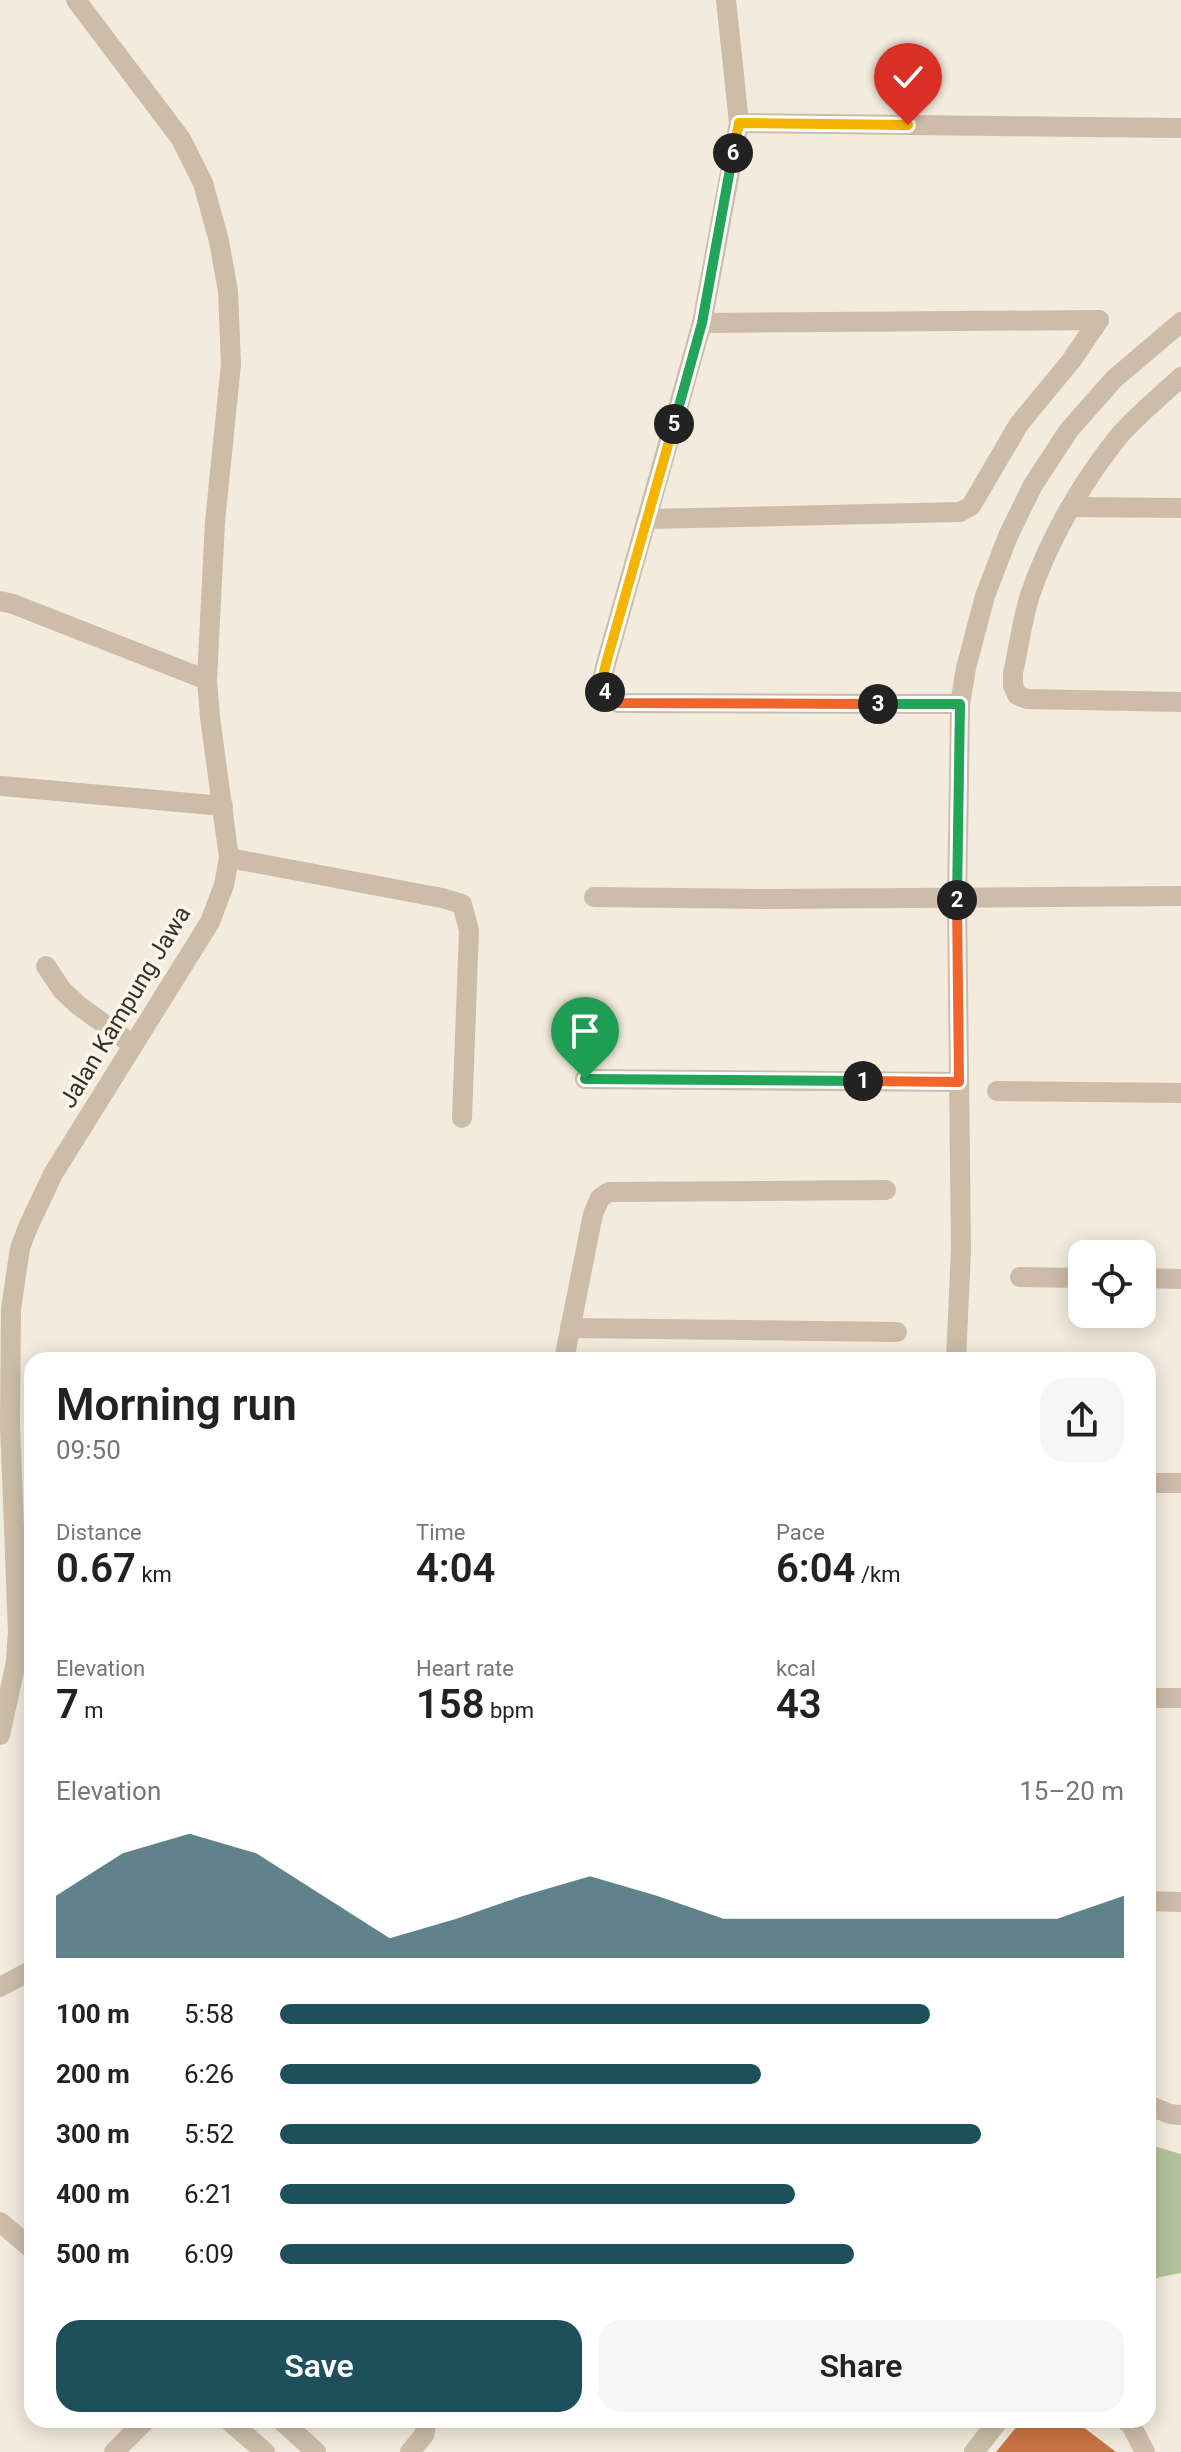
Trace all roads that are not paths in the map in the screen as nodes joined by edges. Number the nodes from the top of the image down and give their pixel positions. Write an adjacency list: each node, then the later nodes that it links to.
1 (76, 0): 12 (street, Jalan Kampung Jawa)
2 (726, 0): 3 (street)
3 (739, 123): 4 (street); 6 (street)
4 (1181, 128)
5 (1181, 322): 14 (street)
6 (702, 323): 10 (street); 10 (street)
7 (1181, 377): 8 (street)
8 (1072, 507): 9 (street); 13 (street)
9 (1181, 508)
10 (647, 519): 14 (street)
11 (0, 601): 12 (street)
12 (207, 680): 16 (street, Jalan Kampung Jawa)
13 (1181, 702)
14 (960, 704): 20 (street)
15 (2, 786): 16 (street)
16 (223, 806): 17 (street, Jalan Kampung Jawa)
17 (229, 858): 22 (street, Jalan Kampung Jawa); 27 (street)
18 (1181, 896): 20 (street)
19 (594, 897): 20 (street)
20 (957, 897): 24 (street)
21 (46, 966): 22 (street)
22 (133, 1045): 41 (street, Jalan Kampung Jawa)
23 (585, 1079): 24 (street)
24 (959, 1082): 36 (street)
25 (997, 1091): 26 (street)
26 (1181, 1093)
27 (462, 1118)
28 (886, 1190): 33 (street)
29 (1020, 1277): 30 (street)
30 (1068, 1278)
31 (1156, 1278): 32 (street)
32 (1181, 1279)
33 (570, 1328): 34 (street); 35 (street)
34 (897, 1332)
35 (566, 1352)
36 (956, 1352)
37 (1156, 1483): 38 (street)
38 (1181, 1483)
39 (1156, 1698): 40 (street)
40 (1181, 1698)
41 (0, 1735)
42 (1156, 1901): 43 (street)
43 (1181, 1902)
44 (24, 1974): 45 (street)
45 (0, 1987)
46 (1156, 2108): 47 (street)
47 (1181, 2115)
48 (0, 2222): 49 (street)
49 (24, 2242)
50 (138, 2428): 58 (street)
51 (237, 2428): 57 (street)
52 (275, 2428): 57 (street)
53 (291, 2428): 59 (street)
54 (425, 2428): 60 (street)
55 (993, 2428): 61 (street)
56 (1133, 2428): 62 (street)
57 (258, 2446)
58 (114, 2452)
59 (316, 2452)
60 (410, 2452)
61 (974, 2452)
62 (1145, 2452)

